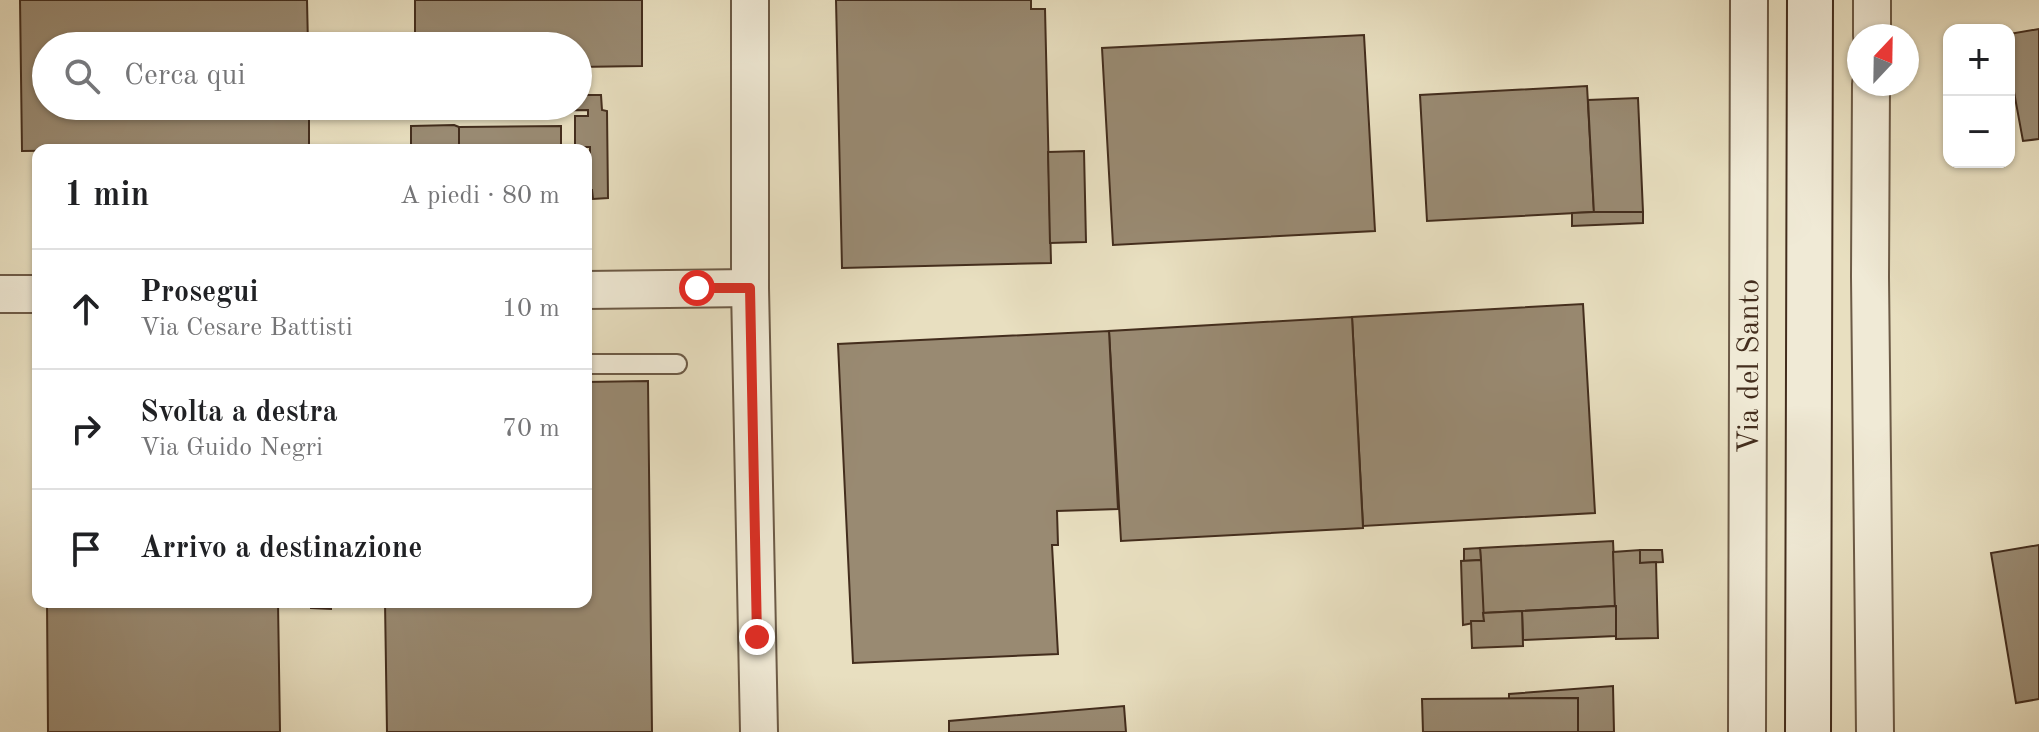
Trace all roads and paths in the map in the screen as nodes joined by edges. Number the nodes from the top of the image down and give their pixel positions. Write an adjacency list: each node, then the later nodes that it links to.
1 (750, 0): 7 (street)
2 (1749, 0): 14 (street, Via del Santo)
3 (1810, 0): 15 (street)
4 (1872, 0): 5 (street)
5 (1872, 24)
6 (1871, 96): 16 (street)
7 (750, 288): 8 (street); 13 (street)
8 (592, 290)
9 (0, 294): 10 (street)
10 (32, 294)
11 (592, 364): 12 (lane)
12 (677, 364)
13 (759, 732)
14 (1747, 732)
15 (1808, 732)
16 (1875, 732)

